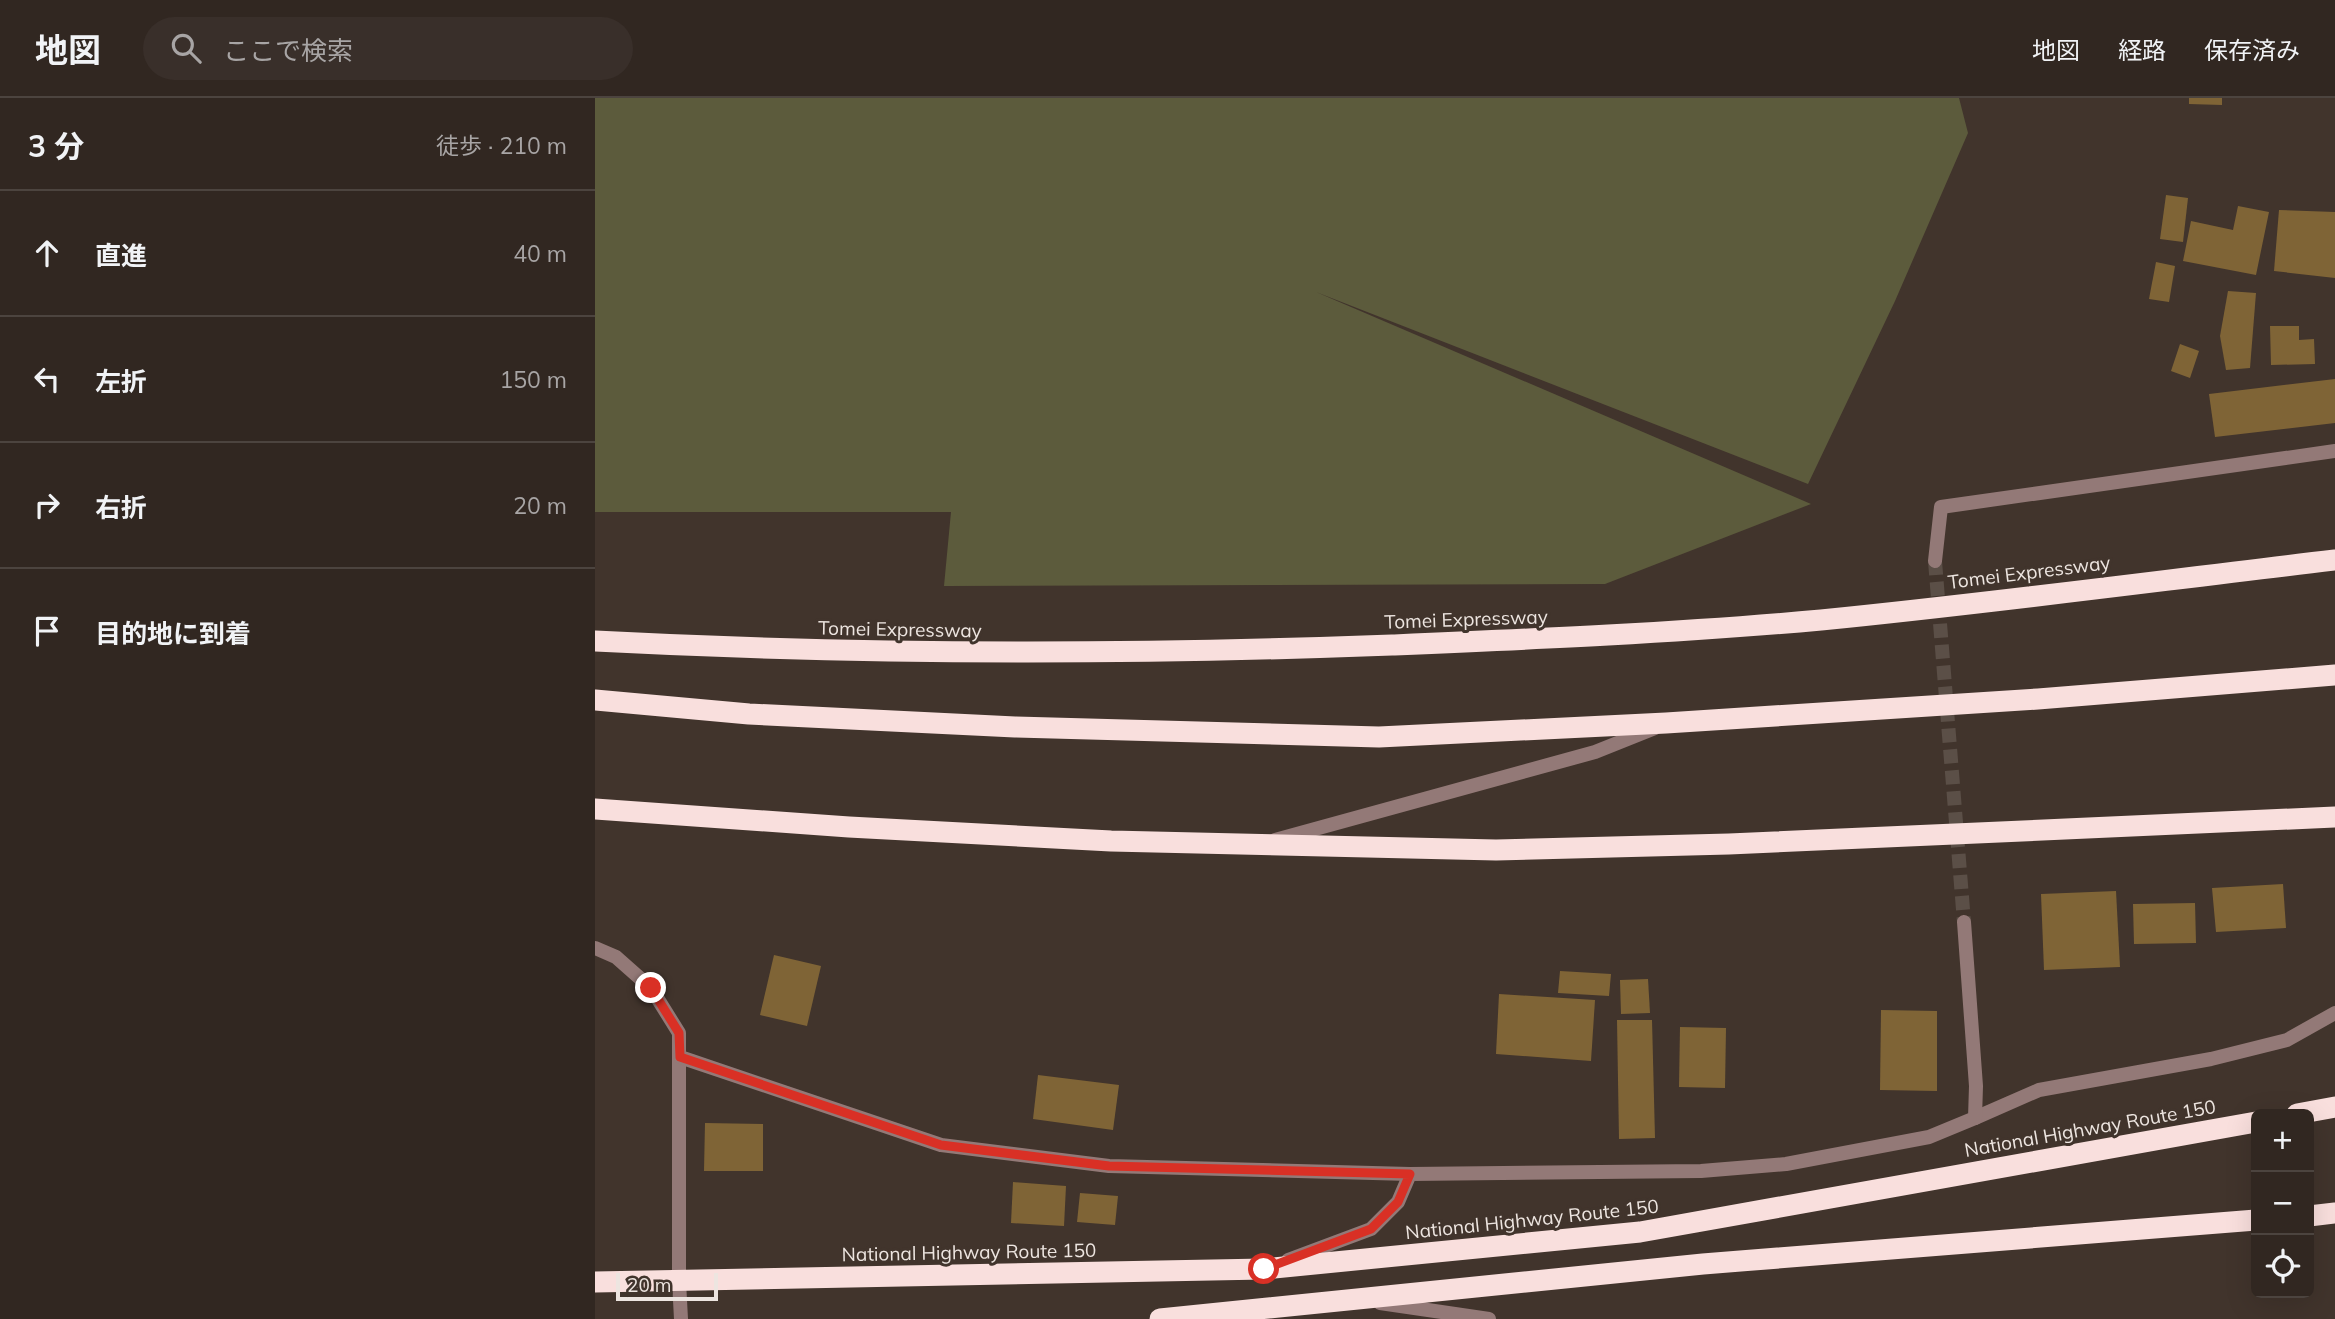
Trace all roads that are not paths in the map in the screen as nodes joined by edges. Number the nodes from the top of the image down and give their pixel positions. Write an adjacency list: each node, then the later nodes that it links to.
1 (2335, 451): 3 (street)
2 (2335, 560): 4 (highway, Tomei Expressway)
3 (1935, 561)
4 (595, 641)
5 (2335, 675): 7 (highway)
6 (595, 700): 7 (highway)
7 (1666, 723): 10 (street)
8 (595, 809): 10 (highway)
9 (2335, 817): 10 (highway)
10 (1259, 844)
11 (1964, 922): 17 (street)
12 (595, 948): 14 (street)
13 (2335, 1013): 17 (street)
14 (680, 1057): 19 (street); 24 (street)
15 (2335, 1107): 16 (highway)
16 (2314, 1111)
17 (1975, 1118): 19 (street)
18 (2251, 1123): 23 (highway, National Highway Route 150)
19 (1410, 1174): 23 (street)
20 (2335, 1213): 21 (highway)
21 (2314, 1215)
22 (2251, 1220): 26 (highway)
23 (1264, 1269): 24 (highway, National Highway Route 150)
24 (679, 1281): 25 (highway, National Highway Route 150); 27 (street)
25 (595, 1282)
26 (1363, 1300): 28 (highway); 29 (street)
27 (681, 1319)
28 (1160, 1319)
29 (1489, 1319)

